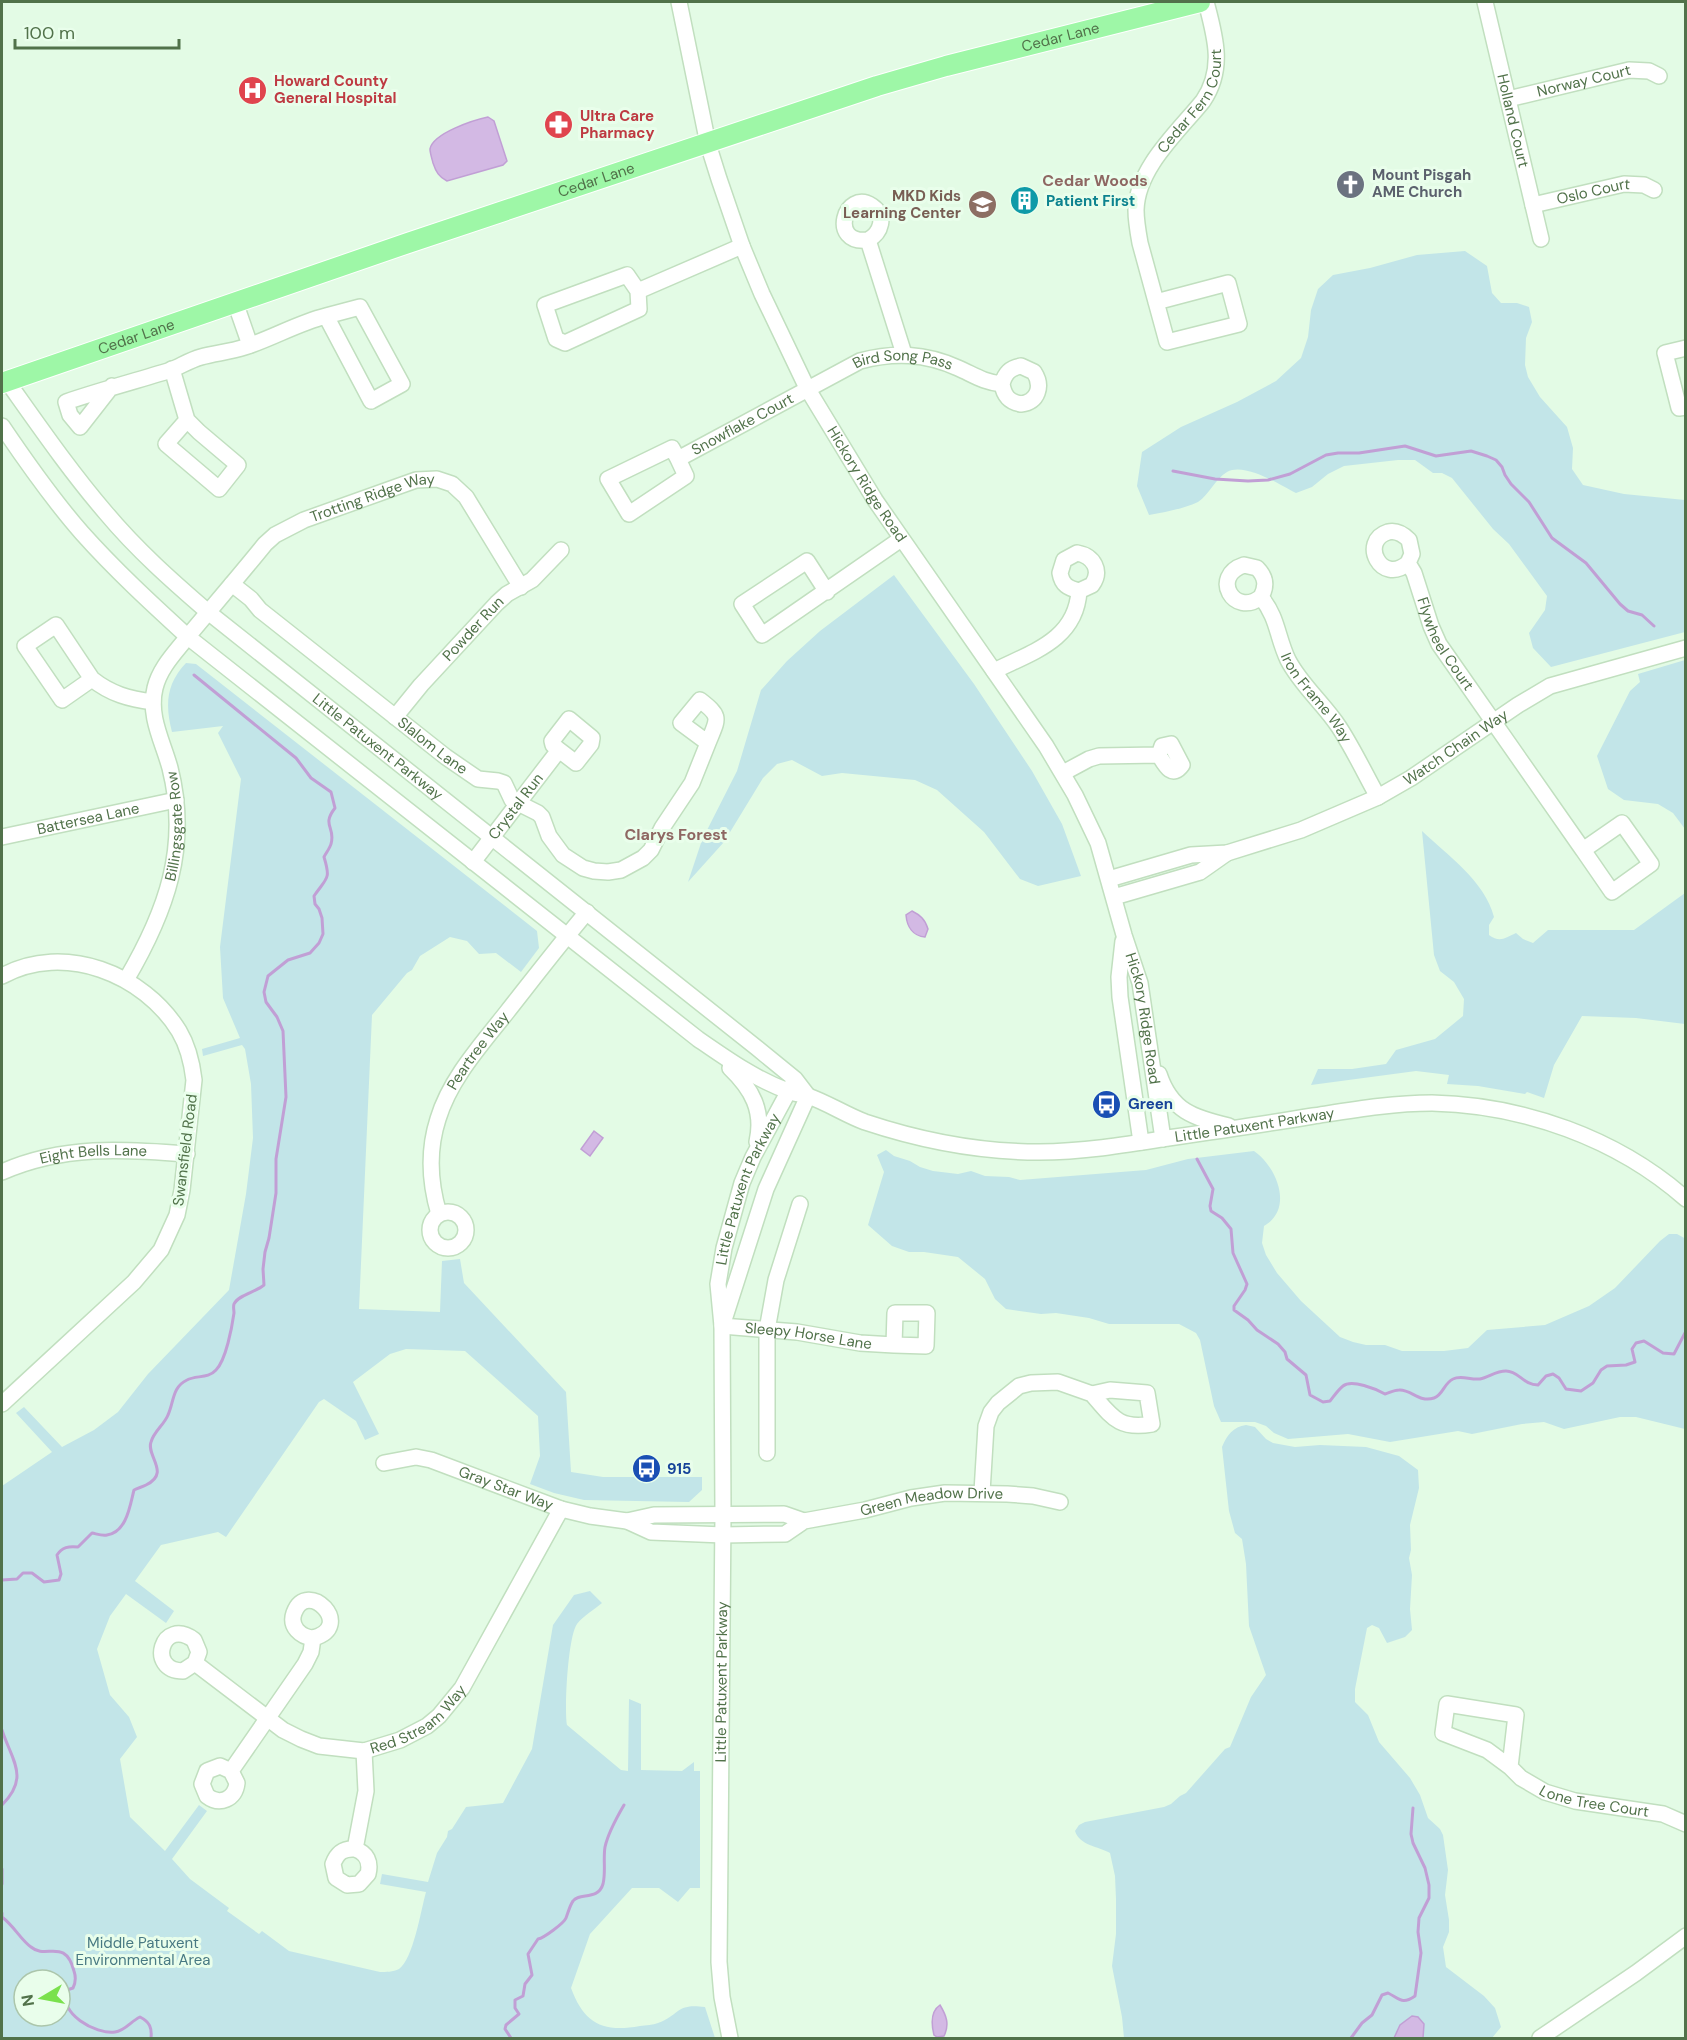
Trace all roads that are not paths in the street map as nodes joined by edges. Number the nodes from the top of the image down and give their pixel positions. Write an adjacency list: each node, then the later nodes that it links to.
1 (679, 2): 7 (street, Hickory Ridge Road)
2 (1200, 2): 7 (main road, Cedar Lane)
3 (1206, 2): 15 (street, Cedar Fern Court)
4 (1485, 2): 6 (street, Holland Court)
5 (1659, 76): 6 (street, Norway Court)
6 (1508, 99): 9 (street, Holland Court)
7 (708, 144): 12 (street, Hickory Ridge Road); 14 (main road, Cedar Lane)
8 (1654, 190): 9 (street, Oslo Court)
9 (1533, 205): 10 (street, Holland Court)
10 (1540, 239)
11 (868, 240): 19 (street)
12 (742, 246): 13 (street); 24 (street, Hickory Ridge Road)
13 (638, 291): 13 (street)
14 (235, 302): 17 (street); 21 (main road, Cedar Lane)
15 (1156, 302): 15 (street, Cedar Fern Court)
16 (326, 316): 16 (street); 17 (street)
17 (250, 345): 20 (street)
18 (1686, 348): 25 (street)
19 (904, 354): 22 (street, Bird Song Pass); 24 (street, Bird Song Pass)
20 (172, 369): 23 (street); 26 (street)
21 (3, 378): 37 (street, Little Patuxent Parkway)
22 (1002, 384)
23 (112, 386)
24 (807, 388): 28 (street, Snowflake Court); 29 (street, Hickory Ridge Road)
25 (1686, 407)
26 (187, 420): 26 (street)
27 (2, 426): 38 (street, Little Patuxent Parkway)
28 (678, 459): 28 (street, Snowflake Court)
29 (901, 539): 34 (street); 40 (street, Hickory Ridge Road)
30 (561, 550): 33 (street, Powder Run)
31 (1407, 563): 44 (street, Flywheel Court)
32 (232, 584): 33 (street, Trotting Ridge Way); 37 (street, Trotting Ridge Way); 43 (street, Slalom Lane)
33 (521, 586): 43 (street, Powder Run)
34 (827, 591): 34 (street)
35 (1079, 591): 40 (street)
36 (1261, 597): 49 (street, Iron Frame Way)
37 (208, 612): 38 (street, Billingsgate Row); 53 (street, Little Patuxent Parkway)
38 (188, 637): 42 (street, Billingsgate Row); 56 (street, Little Patuxent Parkway)
39 (1686, 648): 44 (street, Watch Chain Way)
40 (994, 671): 48 (street, Hickory Ridge Road)
41 (92, 679): 41 (street); 42 (street)
42 (153, 702): 50 (street, Billingsgate Row)
43 (394, 717): 51 (street, Slalom Lane)
44 (1493, 722): 49 (street, Watch Chain Way); 54 (street, Flywheel Court)
45 (708, 743): 51 (street, Slalom Lane)
46 (559, 750): 51 (street, Crystal Run)
47 (1159, 755): 48 (street)
48 (1063, 773): 57 (street, Hickory Ridge Road)
49 (1378, 797): 55 (street, Watch Chain Way)
50 (176, 800): 52 (street, Battersea Lane); 63 (street, Billingsgate Row)
51 (517, 804): 53 (street, Crystal Run)
52 (2, 837)
53 (491, 837): 56 (street, Crystal Run); 59 (street, Little Patuxent Parkway)
54 (1583, 850): 54 (street, Flywheel Court)
55 (1227, 853): 57 (street, Watch Chain Way); 58 (street, Watch Chain Way)
56 (473, 862): 61 (street, Little Patuxent Parkway)
57 (1109, 879): 58 (street, Hickory Ridge Road)
58 (1114, 897): 60 (street, Hickory Ridge Road)
59 (587, 912): 61 (street, Peartree Way); 66 (street, Little Patuxent Parkway)
60 (1124, 935): 65 (street, Hickory Ridge Road); 70 (street, Hickory Ridge Road)
61 (566, 937): 64 (street, Little Patuxent Parkway); 76 (street, Peartree Way)
62 (2, 976): 63 (street, Swansfield Road)
63 (126, 980): 71 (street, Swansfield Road)
64 (698, 1040): 66 (street, Little Patuxent Parkway); 72 (street)
65 (1150, 1047): 68 (street); 69 (street, Hickory Ridge Road)
66 (792, 1086): 67 (street, Little Patuxent Parkway); 72 (street, Little Patuxent Parkway)
67 (808, 1096): 70 (street, Little Patuxent Parkway); 77 (street, Little Patuxent Parkway)
68 (1238, 1128): 69 (street, Little Patuxent Parkway); 74 (street, Little Patuxent Parkway)
69 (1163, 1139): 70 (street, Little Patuxent Parkway)
70 (1141, 1142)
71 (187, 1154): 73 (street, Eight Bells Lane); 81 (street, Swansfield Road)
72 (753, 1157): 77 (street, Little Patuxent Parkway)
73 (2, 1172)
74 (1686, 1199)
75 (800, 1204): 78 (street)
76 (439, 1214)
77 (722, 1326): 78 (street, Sleepy Horse Lane); 87 (street, Little Patuxent Parkway)
78 (767, 1330): 79 (street, Sleepy Horse Lane); 82 (street)
79 (894, 1345)
80 (1092, 1394): 84 (street)
81 (2, 1404)
82 (767, 1453)
83 (384, 1463): 86 (street, Gray Star Way)
84 (982, 1492): 85 (street, Green Meadow Drive); 89 (street, Green Meadow Drive)
85 (1060, 1502)
86 (561, 1509): 88 (street, Gray Star Way); 94 (street, Red Stream Way)
87 (723, 1514): 88 (street, Gray Star Way); 89 (street, Green Meadow Drive); 90 (street, Little Patuxent Parkway)
88 (627, 1521): 90 (street, Gray Star Way)
89 (804, 1521): 90 (street, Green Meadow Drive)
90 (723, 1535): 100 (street, Little Patuxent Parkway)
91 (314, 1638): 93 (street)
92 (195, 1663): 93 (street, Red Stream Way)
93 (268, 1718): 94 (street, Red Stream Way); 96 (street)
94 (364, 1751): 98 (street)
95 (1510, 1767): 95 (street, Lone Tree Court); 97 (street, Lone Tree Court)
96 (231, 1771)
97 (1686, 1824)
98 (355, 1849)
99 (1686, 1936): 101 (street)
100 (730, 2038)
101 (1540, 2038)

